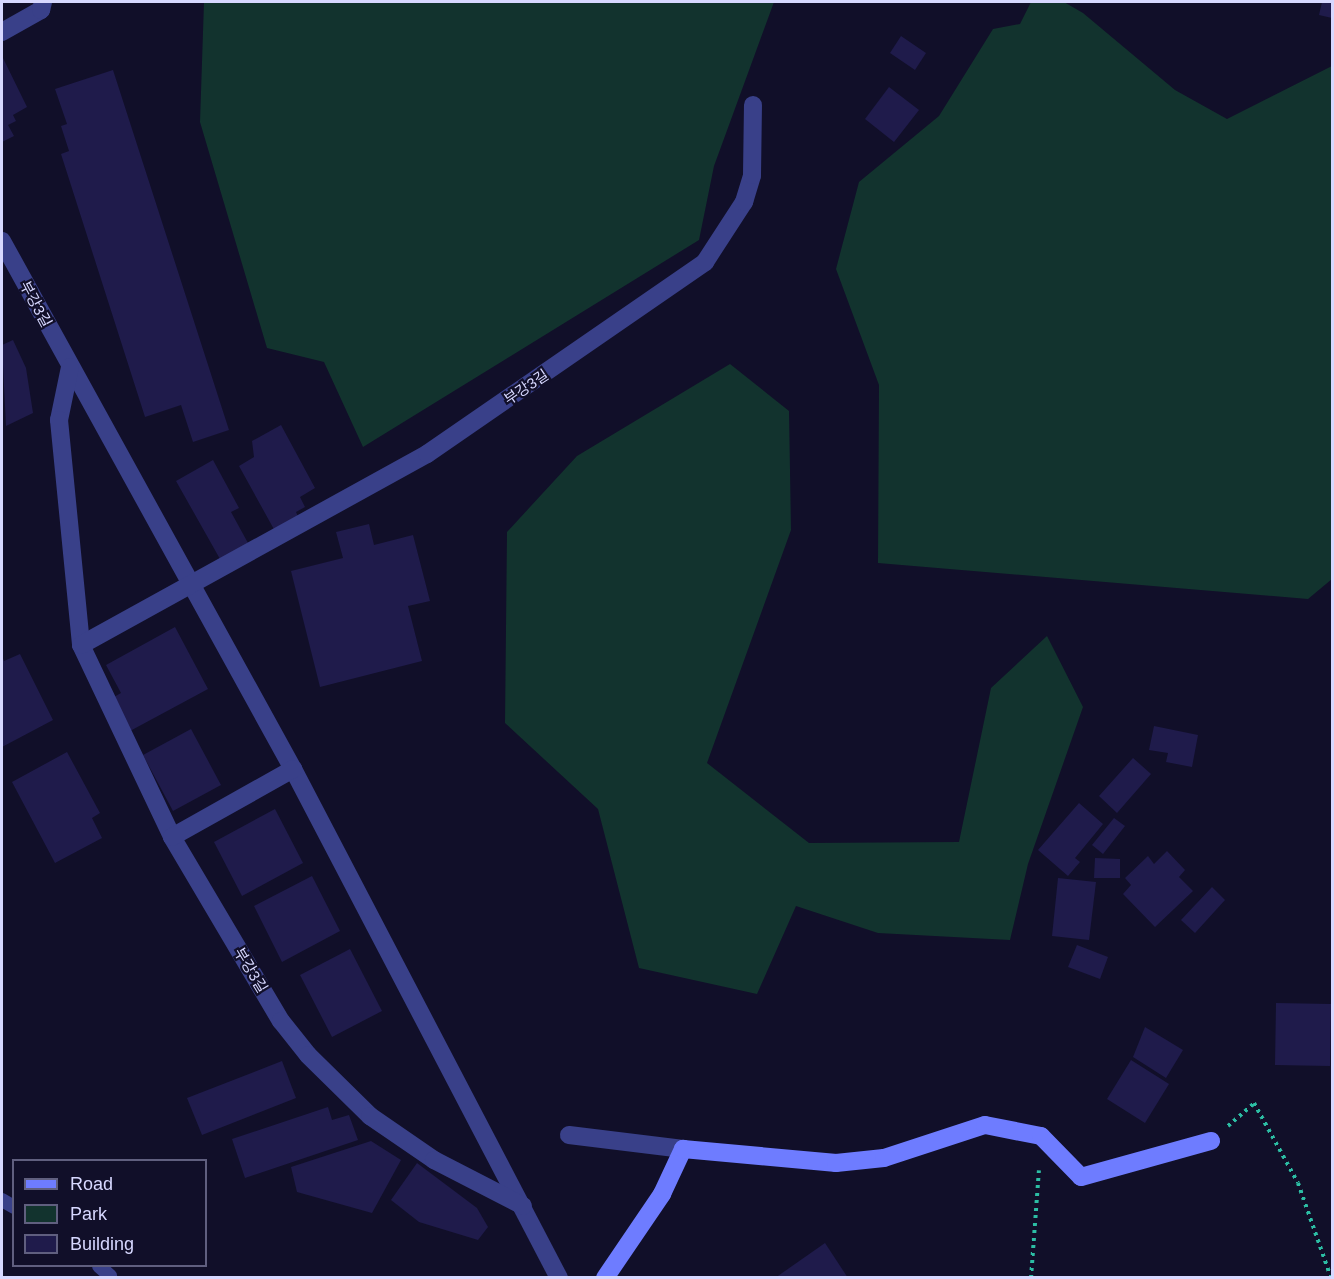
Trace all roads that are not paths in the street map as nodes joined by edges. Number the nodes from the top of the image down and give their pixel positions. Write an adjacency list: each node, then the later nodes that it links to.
1 (43, 2): 2 (street)
2 (2, 32)
3 (753, 105): 6 (street, 부강3길)
4 (2, 241): 5 (street, 부강3길)
5 (70, 367): 6 (street, 부강3길); 7 (street, 부강3길)
6 (194, 587): 7 (street, 부강3길); 8 (street, 부강3길)
7 (81, 645): 9 (street, 부강3길)
8 (293, 770): 9 (street); 13 (street, 부강3길)
9 (172, 837): 13 (street, 부강3길)
10 (569, 1135): 12 (street)
11 (1211, 1141): 12 (street)
12 (683, 1149): 17 (street)
13 (524, 1206): 16 (street, 부강3길)
14 (100, 1267): 15 (lane)
15 (110, 1276)
16 (559, 1278)
17 (605, 1278)

